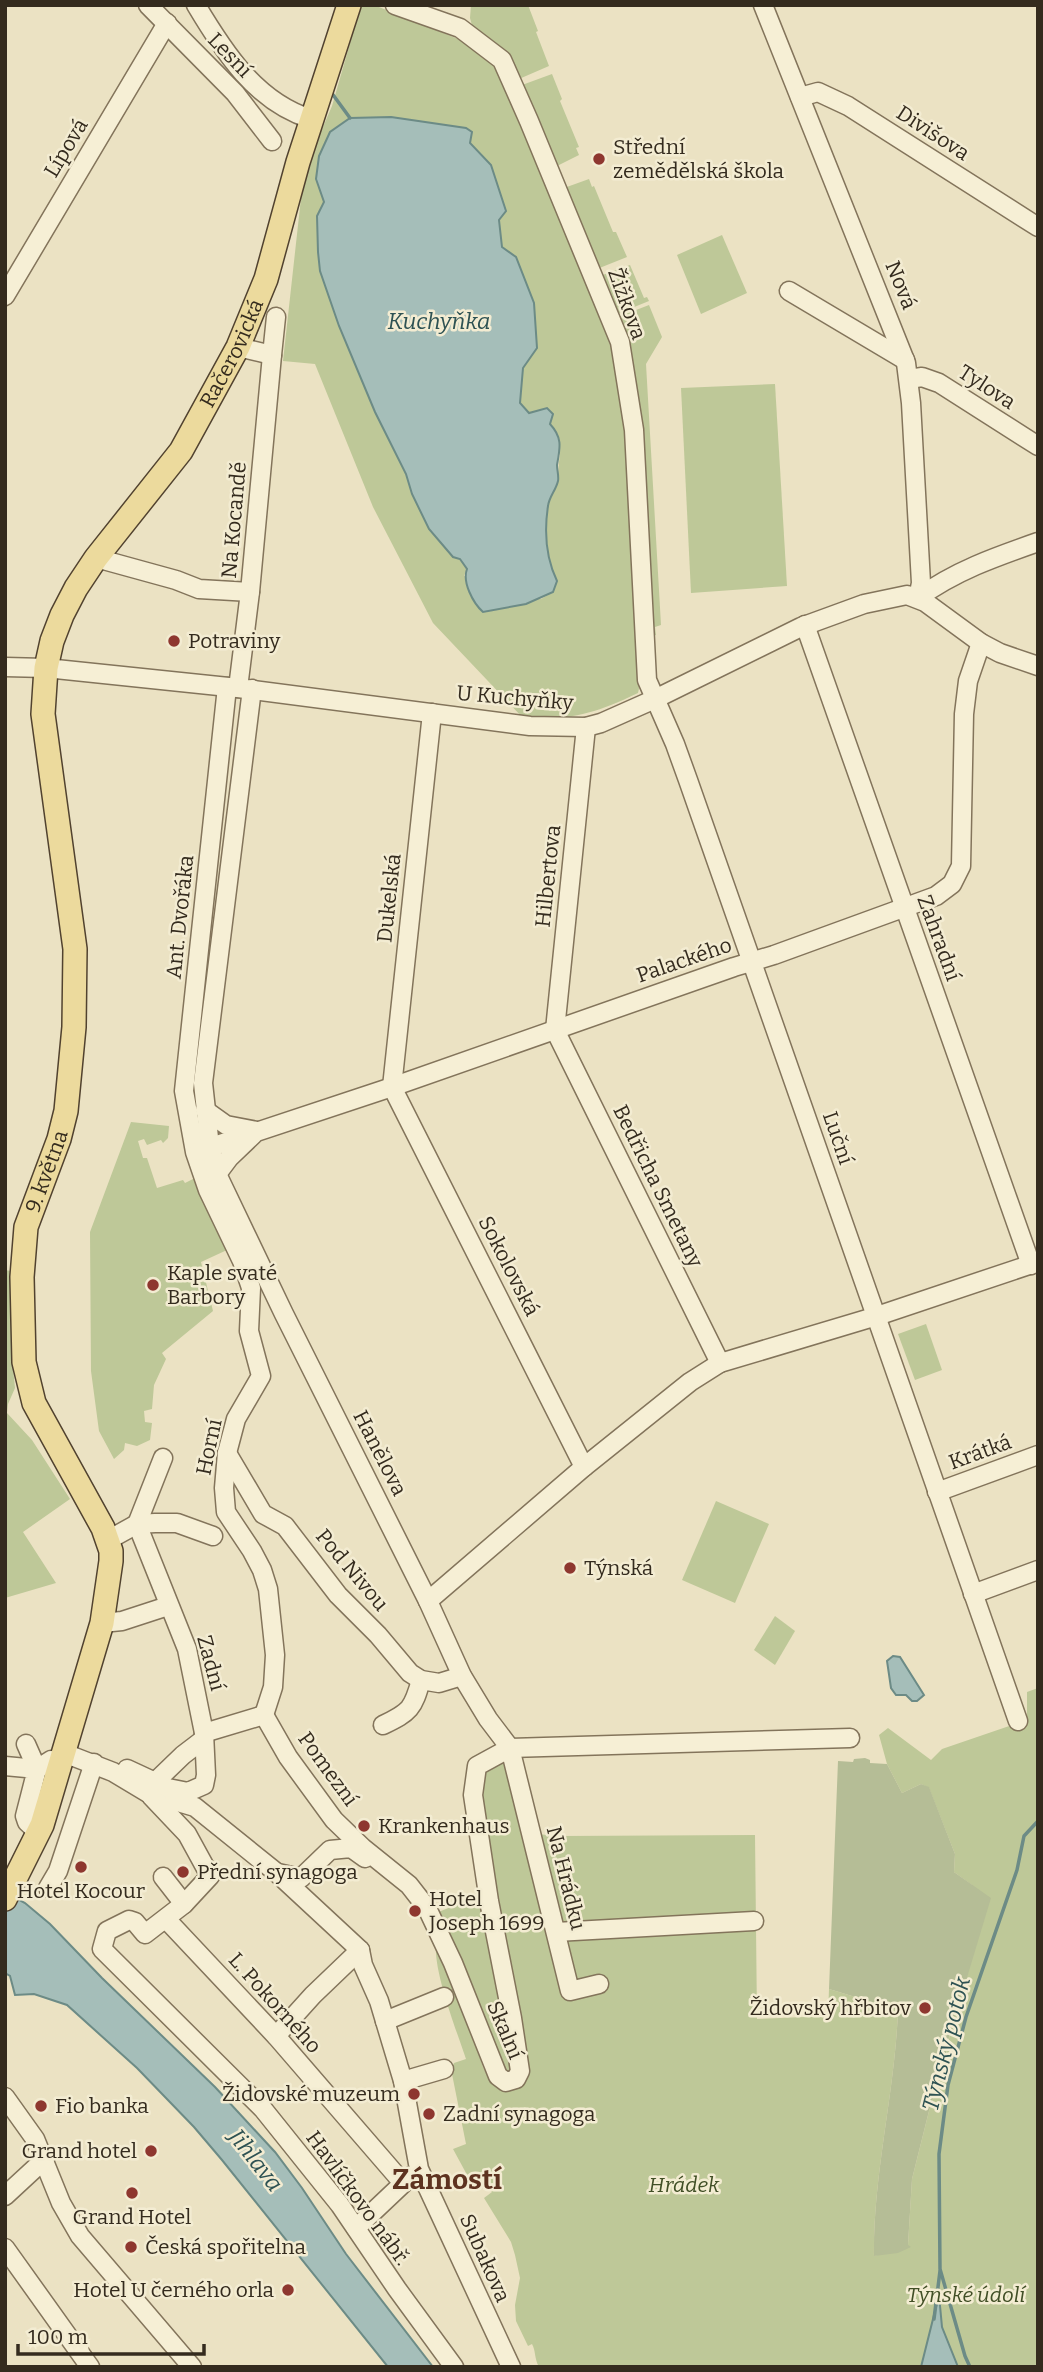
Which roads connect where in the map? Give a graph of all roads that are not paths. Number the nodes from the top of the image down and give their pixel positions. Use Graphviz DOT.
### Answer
graph roads {
  1 [pos="148,5"];
  2 [pos="196,5"];
  3 [pos="349,5"];
  4 [pos="395,5"];
  5 [pos="763,5"];
  6 [pos="167,23"];
  7 [pos="229,58"];
  8 [pos="218,74"];
  9 [pos="800,97"];
  10 [pos="311,119"];
  11 [pos="272,141"];
  12 [pos="1038,227"];
  13 [pos="789,291"];
  14 [pos="5,296"];
  15 [pos="276,317"];
  16 [pos="238,347"];
  17 [pos="272,355"];
  18 [pos="905,360"];
  19 [pos="909,379"];
  20 [pos="1038,446"];
  21 [pos="1038,542"];
  22 [pos="96,558"];
  23 [pos="250,592"];
  24 [pos="918,598"];
  25 [pos="805,625"];
  26 [pos="981,643"];
  27 [pos="1038,666"];
  28 [pos="5,667"];
  29 [pos="46,668"];
  30 [pos="239,688"];
  31 [pos="655,699"];
  32 [pos="432,713"];
  33 [pos="586,727"];
  34 [pos="904,908"];
  35 [pos="751,961"];
  36 [pos="555,1030"];
  37 [pos="392,1087"];
  38 [pos="205,1110"];
  39 [pos="257,1131"];
  40 [pos="202,1149"];
  41 [pos="218,1174"];
  42 [pos="1035,1264"];
  43 [pos="877,1316"];
  44 [pos="720,1363"];
  45 [pos="227,1453"];
  46 [pos="1038,1455"];
  47 [pos="163,1458"];
  48 [pos="584,1467"];
  49 [pos="937,1492"];
  50 [pos="137,1524"];
  51 [pos="213,1536"];
  52 [pos="108,1540"];
  53 [pos="1038,1570"];
  54 [pos="973,1594"];
  55 [pos="428,1601"];
  56 [pos="168,1606"];
  57 [pos="102,1623"];
  58 [pos="463,1676"];
  59 [pos="421,1679"];
  60 [pos="264,1715"];
  61 [pos="1018,1721"];
  62 [pos="383,1725"];
  63 [pos="204,1736"];
  64 [pos="850,1738"];
  65 [pos="26,1744"];
  66 [pos="510,1748"];
  67 [pos="53,1761"];
  68 [pos="96,1765"];
  69 [pos="5,1766"];
  70 [pos="152,1788"];
  71 [pos="277,1873"];
  72 [pos="163,1877"];
  73 [pos="409,1885"];
  74 [pos="48,1888"];
  75 [pos="5,1899"];
  76 [pos="184,1904"];
  77 [pos="166,1919"];
  78 [pos="754,1921"];
  79 [pos="556,1932"];
  80 [pos="360,1950"];
  81 [pos="599,1983"];
  82 [pos="444,1997"];
  83 [pos="385,2021"];
  84 [pos="276,2036"];
  85 [pos="444,2069"];
  86 [pos="403,2081"];
  87 [pos="5,2097"];
  88 [pos="45,2159"];
  89 [pos="419,2169"];
  90 [pos="403,2183"];
  91 [pos="5,2196"];
  92 [pos="356,2228"];
  93 [pos="5,2248"];
  94 [pos="90,2367"];
  95 [pos="192,2367"];
  96 [pos="454,2367"];
  97 [pos="511,2367"];
  1 -- 6 [label="street, Lesní"];
  2 -- 7 [label="street"];
  3 -- 10 [label="main road, Račerovická"];
  4 -- 31 [label="street, Žižkova"];
  5 -- 9 [label="street, Nová"];
  6 -- 8 [label="street, Lesní"];
  6 -- 14 [label="street, Lípová"];
  7 -- 8 [label="street"];
  7 -- 10 [label="street"];
  8 -- 11 [label="street, Lesní"];
  9 -- 12 [label="street, Divišova"];
  9 -- 18 [label="street, Nová"];
  10 -- 16 [label="main road, Račerovická"];
  13 -- 18 [label="street"];
  15 -- 17 [label="street, Na Kocandě"];
  16 -- 17 [label="street"];
  16 -- 22 [label="main road, Račerovická"];
  17 -- 23 [label="street, Na Kocandě"];
  18 -- 19 [label="street, Nová"];
  19 -- 20 [label="street, Tylova"];
  19 -- 24 [label="street, Nová"];
  21 -- 24 [label="street"];
  22 -- 23 [label="street"];
  22 -- 29 [label="main road, Račerovická"];
  23 -- 30 [label="street, Na Kocandě"];
  24 -- 25 [label="street, U Kuchyňky"];
  24 -- 26 [label="street"];
  25 -- 31 [label="street, U Kuchyňky"];
  25 -- 34 [label="street, Zahradní"];
  26 -- 27 [label="street"];
  26 -- 34 [label="street, Palackého"];
  28 -- 29 [label="street, U Kuchyňky"];
  29 -- 30 [label="street, U Kuchyňky"];
  29 -- 52 [label="main road, 9. května"];
  30 -- 32 [label="street, U Kuchyňky"];
  30 -- 38 [label="street, Ant. Dvořáka"];
  30 -- 40 [label="street, Ant. Dvořáka"];
  31 -- 33 [label="street, U Kuchyňky"];
  31 -- 35 [label="street, Luční"];
  32 -- 33 [label="street, U Kuchyňky"];
  32 -- 37 [label="street, Dukelská"];
  33 -- 36 [label="street, Hilbertova"];
  34 -- 35 [label="street, Palackého"];
  34 -- 42 [label="street, Zahradní"];
  35 -- 36 [label="street, Palackého"];
  35 -- 43 [label="street, Luční"];
  36 -- 37 [label="street, Palackého"];
  36 -- 44 [label="street, Bedřicha Smetany"];
  37 -- 39 [label="street, Palackého"];
  37 -- 48 [label="street, Sokolovská"];
  38 -- 39 [label="street"];
  38 -- 40 [label="street, Ant. Dvořáka"];
  39 -- 40 [label="street, Palackého"];
  39 -- 41 [label="street"];
  40 -- 41 [label="street, Hanělova"];
  40 -- 45 [label="street, Horní"];
  41 -- 55 [label="street, Hanělova"];
  42 -- 43 [label="street"];
  43 -- 44 [label="street"];
  43 -- 49 [label="street, Luční"];
  44 -- 48 [label="street"];
  45 -- 59 [label="street, Pod Nivou"];
  45 -- 60 [label="street, Horní"];
  46 -- 49 [label="street, Krátká"];
  47 -- 50 [label="street"];
  48 -- 55 [label="street"];
  49 -- 54 [label="street, Luční"];
  50 -- 51 [label="street"];
  50 -- 52 [label="street"];
  50 -- 56 [label="street, Zadní"];
  52 -- 57 [label="main road, 9. května"];
  53 -- 54 [label="street"];
  54 -- 61 [label="street, Luční"];
  55 -- 58 [label="street, Hanělova"];
  56 -- 57 [label="street"];
  56 -- 63 [label="street, Zadní"];
  57 -- 67 [label="main road, 9. května"];
  58 -- 59 [label="street"];
  58 -- 66 [label="street, Hanělova"];
  59 -- 62 [label="street"];
  60 -- 63 [label="street"];
  60 -- 73 [label="street, Pomezní"];
  63 -- 70 [label="street"];
  63 -- 70 [label="street, Zadní"];
  64 -- 66 [label="street"];
  65 -- 67 [label="street"];
  66 -- 73 [label="street, Skalní"];
  66 -- 79 [label="street, Na Hrádku"];
  67 -- 68 [label="street"];
  67 -- 69 [label="street"];
  67 -- 75 [label="main road, 9. května"];
  68 -- 70 [label="street"];
  68 -- 74 [label="street"];
  70 -- 71 [label="street"];
  70 -- 76 [label="street"];
  71 -- 73 [label="street, Skalní"];
  71 -- 80 [label="street"];
  72 -- 76 [label="street"];
  76 -- 77 [label="street"];
  77 -- 84 [label="street, L. Pokorného"];
  77 -- 92 [label="street, Havlíčkovo nábř."];
  78 -- 79 [label="street"];
  79 -- 81 [label="street, Na Hrádku"];
  80 -- 83 [label="street, Subakova"];
  80 -- 84 [label="street"];
  82 -- 83 [label="street"];
  83 -- 86 [label="street, Subakova"];
  84 -- 90 [label="street, L. Pokorného"];
  85 -- 86 [label="street"];
  86 -- 89 [label="street, Subakova"];
  87 -- 88 [label="street"];
  88 -- 91 [label="street"];
  88 -- 95 [label="street"];
  89 -- 90 [label="street"];
  89 -- 97 [label="street, Subakova"];
  90 -- 92 [label="street"];
  92 -- 96 [label="street, Havlíčkovo nábř."];
  93 -- 94 [label="street"];
}
